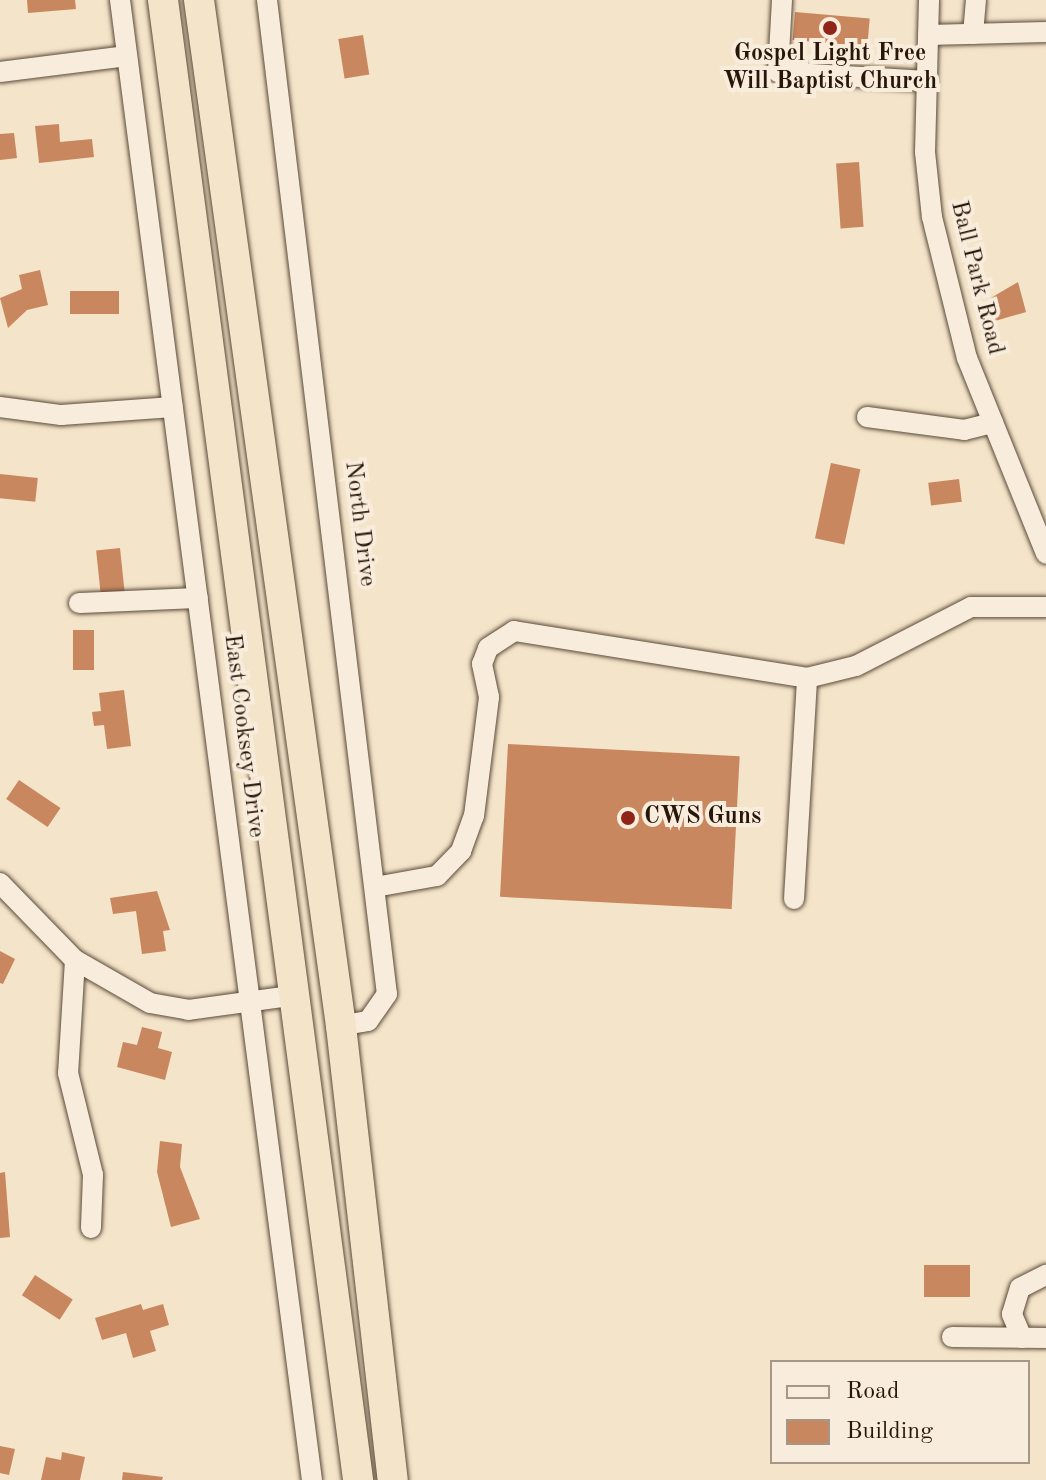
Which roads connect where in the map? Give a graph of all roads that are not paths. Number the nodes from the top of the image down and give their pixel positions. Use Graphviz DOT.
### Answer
graph roads {
  1 [pos="120,0"];
  2 [pos="163,0"];
  3 [pos="199,0"];
  4 [pos="267,0"];
  5 [pos="782,0"];
  6 [pos="929,0"];
  7 [pos="976,0"];
  8 [pos="1046,32"];
  9 [pos="973,34"];
  10 [pos="928,35"];
  11 [pos="127,56"];
  12 [pos="0,72"];
  13 [pos="927,81"];
  14 [pos="0,407"];
  15 [pos="173,407"];
  16 [pos="867,417"];
  17 [pos="993,423"];
  18 [pos="1044,541"];
  19 [pos="198,598"];
  20 [pos="79,603"];
  21 [pos="1046,607"];
  22 [pos="807,678"];
  23 [pos="0,883"];
  24 [pos="375,887"];
  25 [pos="794,899"];
  26 [pos="75,960"];
  27 [pos="290,996"];
  28 [pos="249,1003"];
  29 [pos="341,1026"];
  30 [pos="91,1228"];
  31 [pos="1046,1275"];
  32 [pos="952,1337"];
  33 [pos="1022,1338"];
  34 [pos="1046,1338"];
  35 [pos="312,1480"];
  36 [pos="358,1480"];
  37 [pos="393,1480"];
  1 -- 11 [label="street, East Cooksey Drive"];
  2 -- 27 [label="highway"];
  3 -- 29 [label="highway"];
  4 -- 24 [label="street, North Drive"];
  5 -- 13 [label="street"];
  6 -- 10 [label="street, Ball Park Road"];
  7 -- 9 [label="street"];
  8 -- 9 [label="street"];
  9 -- 10 [label="street"];
  10 -- 13 [label="street, Ball Park Road"];
  11 -- 12 [label="street"];
  11 -- 15 [label="street, East Cooksey Drive"];
  13 -- 17 [label="street, Ball Park Road"];
  14 -- 15 [label="street"];
  15 -- 19 [label="street, East Cooksey Drive"];
  16 -- 17 [label="street"];
  17 -- 18 [label="street, Ball Park Road"];
  19 -- 20 [label="street"];
  19 -- 28 [label="street, East Cooksey Drive"];
  21 -- 22 [label="street"];
  22 -- 24 [label="street"];
  22 -- 25 [label="street"];
  23 -- 26 [label="street"];
  24 -- 29 [label="street, North Drive"];
  26 -- 28 [label="street"];
  26 -- 30 [label="street"];
  27 -- 28 [label="street"];
  27 -- 36 [label="highway"];
  28 -- 35 [label="street, East Cooksey Drive"];
  29 -- 37 [label="highway"];
  31 -- 33 [label="street"];
  32 -- 33 [label="street"];
  33 -- 34 [label="street"];
}
